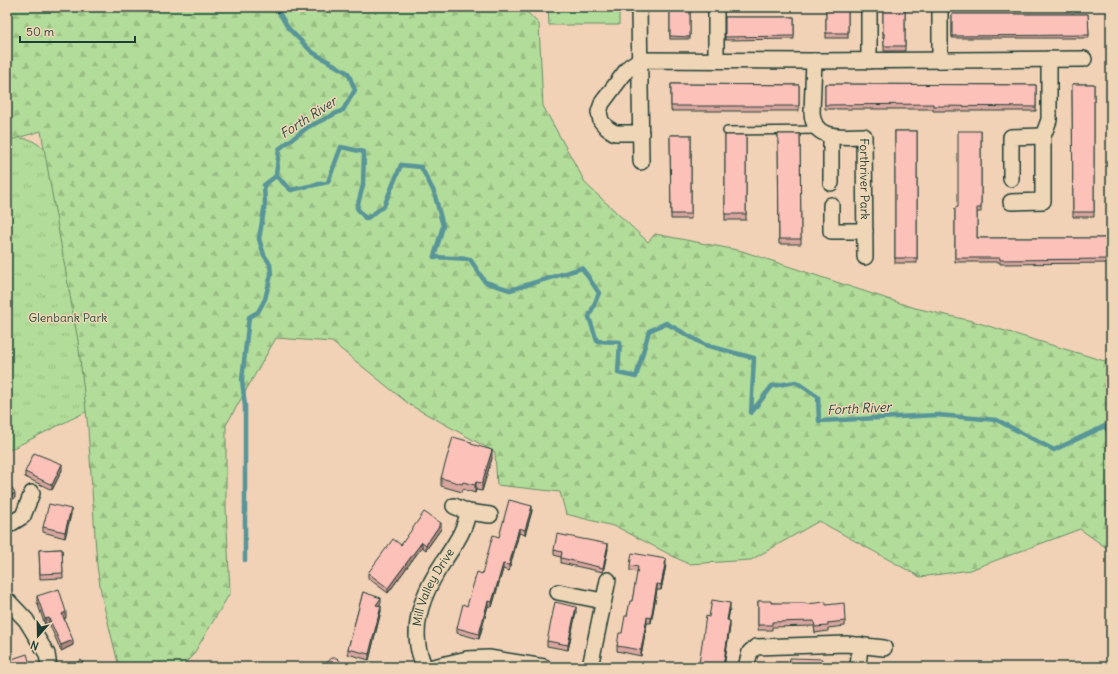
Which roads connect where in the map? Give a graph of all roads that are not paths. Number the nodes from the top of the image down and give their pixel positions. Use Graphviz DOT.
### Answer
graph roads {
  1 [pos="639,7"];
  2 [pos="716,7"];
  3 [pos="869,7"];
  4 [pos="940,7"];
  5 [pos="1049,59"];
  6 [pos="1084,59"];
  7 [pos="639,60"];
  8 [pos="716,60"];
  9 [pos="940,60"];
  10 [pos="814,61"];
  11 [pos="869,61"];
  12 [pos="727,131"];
  13 [pos="641,133"];
  14 [pos="825,133"];
  15 [pos="1043,136"];
  16 [pos="641,162"];
  17 [pos="1011,179"];
  18 [pos="831,183"];
  19 [pos="1011,202"];
  20 [pos="831,205"];
  21 [pos="865,231"];
  22 [pos="866,257"];
  23 [pos="32,492"];
  24 [pos="454,506"];
  25 [pos="468,512"];
  26 [pos="490,515"];
  27 [pos="7,526"];
  28 [pos="608,580"];
  29 [pos="558,592"];
  30 [pos="7,600"];
  31 [pos="603,601"];
  32 [pos="860,645"];
  33 [pos="884,648"];
  34 [pos="489,663"];
  35 [pos="49,667"];
  36 [pos="424,667"];
  37 [pos="433,667"];
  38 [pos="544,667"];
  39 [pos="590,667"];
  40 [pos="746,667"];
  41 [pos="858,667"];
  1 -- 7 [label="street"];
  2 -- 8 [label="street"];
  3 -- 11 [label="street"];
  4 -- 9 [label="street"];
  5 -- 6 [label="street"];
  5 -- 9 [label="street"];
  5 -- 15 [label="street"];
  7 -- 8 [label="street"];
  7 -- 13 [label="street"];
  7 -- 13 [label="street"];
  8 -- 10 [label="street"];
  9 -- 11 [label="street"];
  10 -- 11 [label="street"];
  10 -- 14 [label="street"];
  12 -- 14 [label="lane"];
  13 -- 16 [label="street"];
  14 -- 18 [label="street"];
  14 -- 21 [label="street, Forthriver Park"];
  15 -- 17 [label="street"];
  15 -- 19 [label="street"];
  20 -- 21 [label="street, Forthriver Park"];
  21 -- 22 [label="street, Forthriver Park"];
  23 -- 27 [label="street"];
  24 -- 25 [label="street"];
  25 -- 26 [label="street"];
  25 -- 36 [label="street, Mill Valley Drive"];
  28 -- 31 [label="street"];
  29 -- 31 [label="street"];
  30 -- 35 [label="street"];
  31 -- 39 [label="street"];
  32 -- 33 [label="street"];
  32 -- 40 [label="street"];
  32 -- 41 [label="street"];
  34 -- 37 [label="street"];
  34 -- 38 [label="street"];
}
